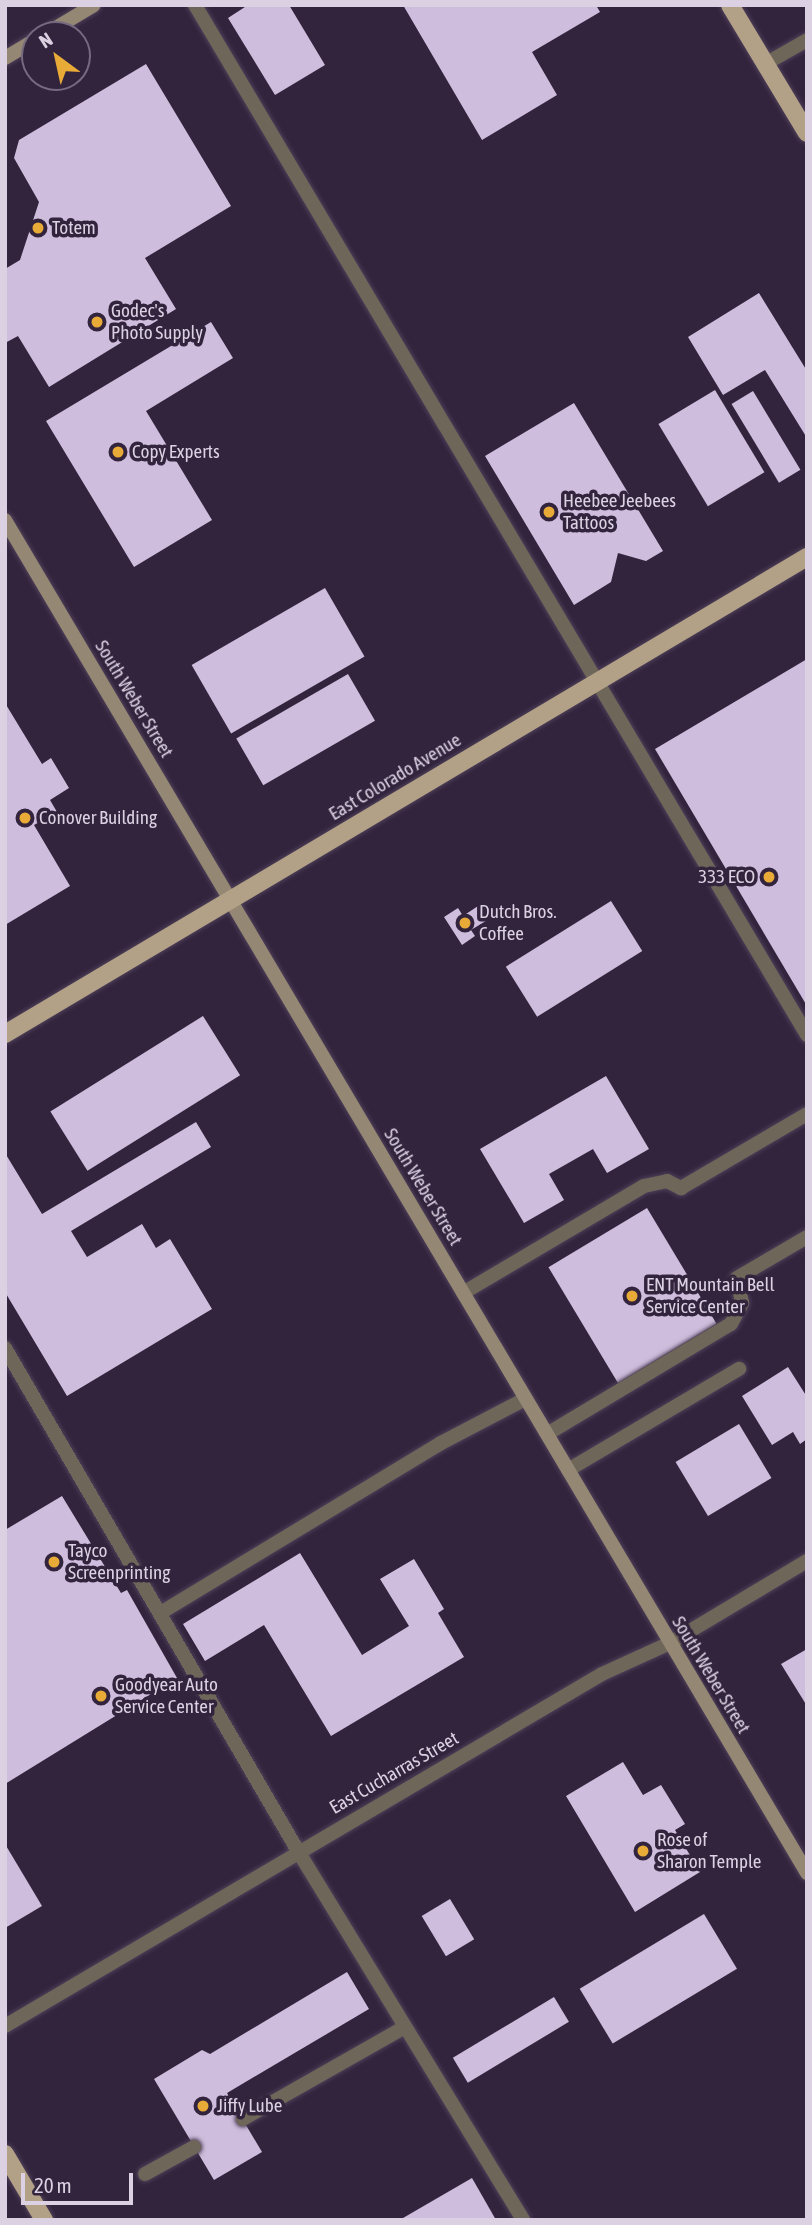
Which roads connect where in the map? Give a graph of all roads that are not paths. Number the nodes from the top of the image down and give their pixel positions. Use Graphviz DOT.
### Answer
graph roads {
  1 [pos="94,5"];
  2 [pos="195,5"];
  3 [pos="730,5"];
  4 [pos="67,21"];
  5 [pos="807,40"];
  6 [pos="21,48"];
  7 [pos="5,58"];
  8 [pos="765,64"];
  9 [pos="807,133"];
  10 [pos="5,520"];
  11 [pos="807,557"];
  12 [pos="597,682"];
  13 [pos="230,900"];
  14 [pos="5,1034"];
  15 [pos="807,1035"];
  16 [pos="804,1120"];
  17 [pos="807,1237"];
  18 [pos="463,1293"];
  19 [pos="5,1348"];
  20 [pos="738,1369"];
  21 [pos="526,1399"];
  22 [pos="547,1434"];
  23 [pos="568,1470"];
  24 [pos="807,1561"];
  25 [pos="162,1612"];
  26 [pos="670,1643"];
  27 [pos="298,1851"];
  28 [pos="807,1873"];
  29 [pos="5,2026"];
  30 [pos="405,2027"];
  31 [pos="243,2119"];
  32 [pos="194,2147"];
  33 [pos="5,2154"];
  34 [pos="145,2174"];
  35 [pos="44,2220"];
  36 [pos="523,2220"];
  1 -- 4 [label="street"];
  2 -- 12 [label="street"];
  3 -- 8 [label="main road"];
  5 -- 8 [label="street"];
  6 -- 7 [label="street"];
  8 -- 9 [label="main road"];
  10 -- 13 [label="street, South Weber Street"];
  11 -- 12 [label="main road, East Colorado Avenue"];
  12 -- 13 [label="main road, East Colorado Avenue"];
  12 -- 15 [label="street"];
  13 -- 14 [label="main road, East Colorado Avenue"];
  13 -- 18 [label="street, South Weber Street"];
  16 -- 18 [label="street"];
  17 -- 22 [label="street"];
  18 -- 21 [label="street, South Weber Street"];
  19 -- 25 [label="street"];
  20 -- 23 [label="street"];
  21 -- 22 [label="street, South Weber Street"];
  21 -- 25 [label="street"];
  22 -- 23 [label="street, South Weber Street"];
  23 -- 26 [label="street, South Weber Street"];
  24 -- 26 [label="street, East Cucharras Street"];
  25 -- 27 [label="street"];
  26 -- 27 [label="street, East Cucharras Street"];
  26 -- 28 [label="street, South Weber Street"];
  27 -- 29 [label="street, East Cucharras Street"];
  27 -- 30 [label="street"];
  30 -- 31 [label="street"];
  30 -- 36 [label="street"];
  32 -- 34 [label="street"];
  33 -- 35 [label="main road"];
}
